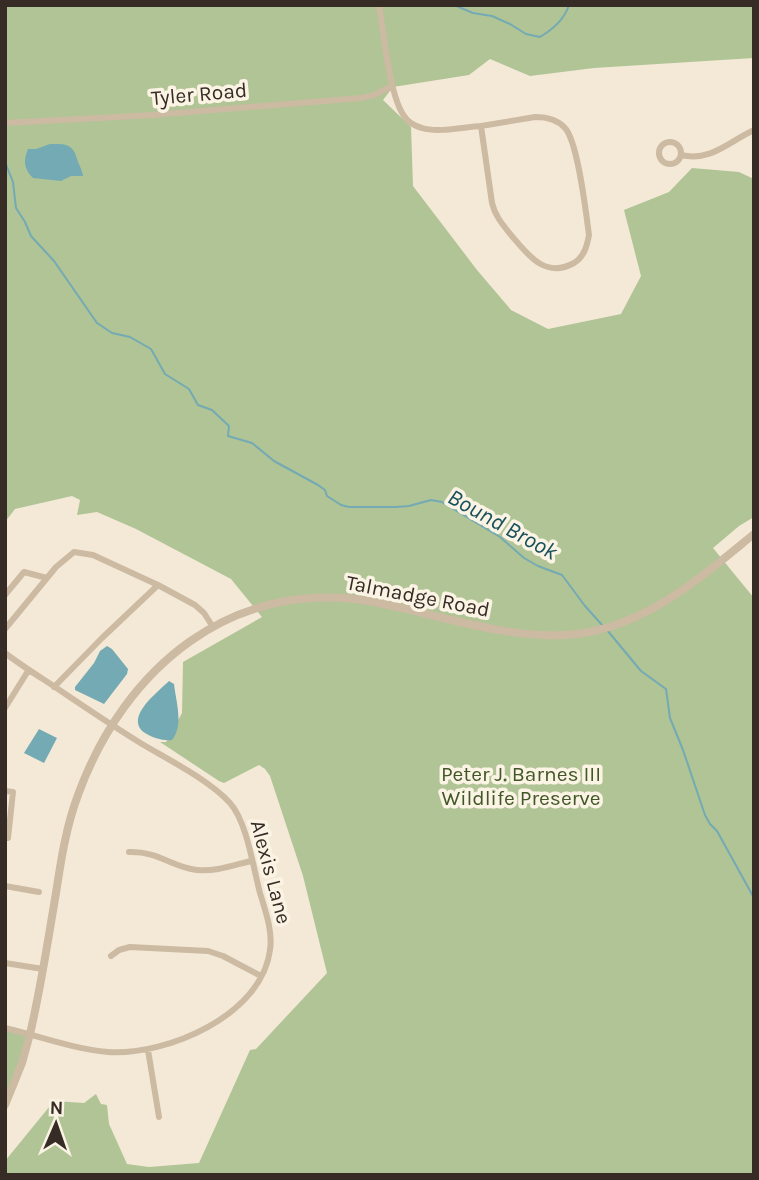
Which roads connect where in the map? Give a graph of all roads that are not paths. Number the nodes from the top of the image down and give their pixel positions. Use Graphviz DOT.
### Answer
graph roads {
  1 [pos="379,5"];
  2 [pos="392,86"];
  3 [pos="5,123"];
  4 [pos="481,126"];
  5 [pos="754,130"];
  6 [pos="681,155"];
  7 [pos="754,534"];
  8 [pos="47,578"];
  9 [pos="158,585"];
  10 [pos="5,596"];
  11 [pos="213,627"];
  12 [pos="5,629"];
  13 [pos="5,653"];
  14 [pos="28,671"];
  15 [pos="54,687"];
  16 [pos="5,708"];
  17 [pos="112,725"];
  18 [pos="5,791"];
  19 [pos="5,838"];
  20 [pos="129,852"];
  21 [pos="251,861"];
  22 [pos="5,886"];
  23 [pos="39,892"];
  24 [pos="111,956"];
  25 [pos="5,963"];
  26 [pos="43,969"];
  27 [pos="261,976"];
  28 [pos="5,1028"];
  29 [pos="30,1034"];
  30 [pos="148,1050"];
  31 [pos="5,1105"];
  32 [pos="159,1117"];
  1 -- 2 [label="street"];
  2 -- 3 [label="street, Tyler Road"];
  2 -- 4 [label="street"];
  4 -- 4 [label="street"];
  5 -- 6 [label="street"];
  7 -- 11 [label="street, Talmadge Road"];
  8 -- 9 [label="street"];
  8 -- 10 [label="street"];
  8 -- 12 [label="street"];
  9 -- 11 [label="street"];
  9 -- 15 [label="street"];
  11 -- 17 [label="street, Talmadge Road"];
  13 -- 14 [label="street, Alexis Lane"];
  14 -- 15 [label="street, Alexis Lane"];
  14 -- 16 [label="street"];
  15 -- 17 [label="street, Alexis Lane"];
  17 -- 21 [label="street, Alexis Lane"];
  17 -- 26 [label="street, Talmadge Road"];
  18 -- 19 [label="street"];
  20 -- 21 [label="street"];
  21 -- 27 [label="street, Alexis Lane"];
  22 -- 23 [label="street"];
  24 -- 27 [label="street"];
  25 -- 26 [label="street"];
  26 -- 29 [label="street, Talmadge Road"];
  27 -- 30 [label="street, Alexis Lane"];
  28 -- 29 [label="street, Alexis Lane"];
  29 -- 30 [label="street, Alexis Lane"];
  29 -- 31 [label="street, Talmadge Road"];
  30 -- 32 [label="street"];
}
